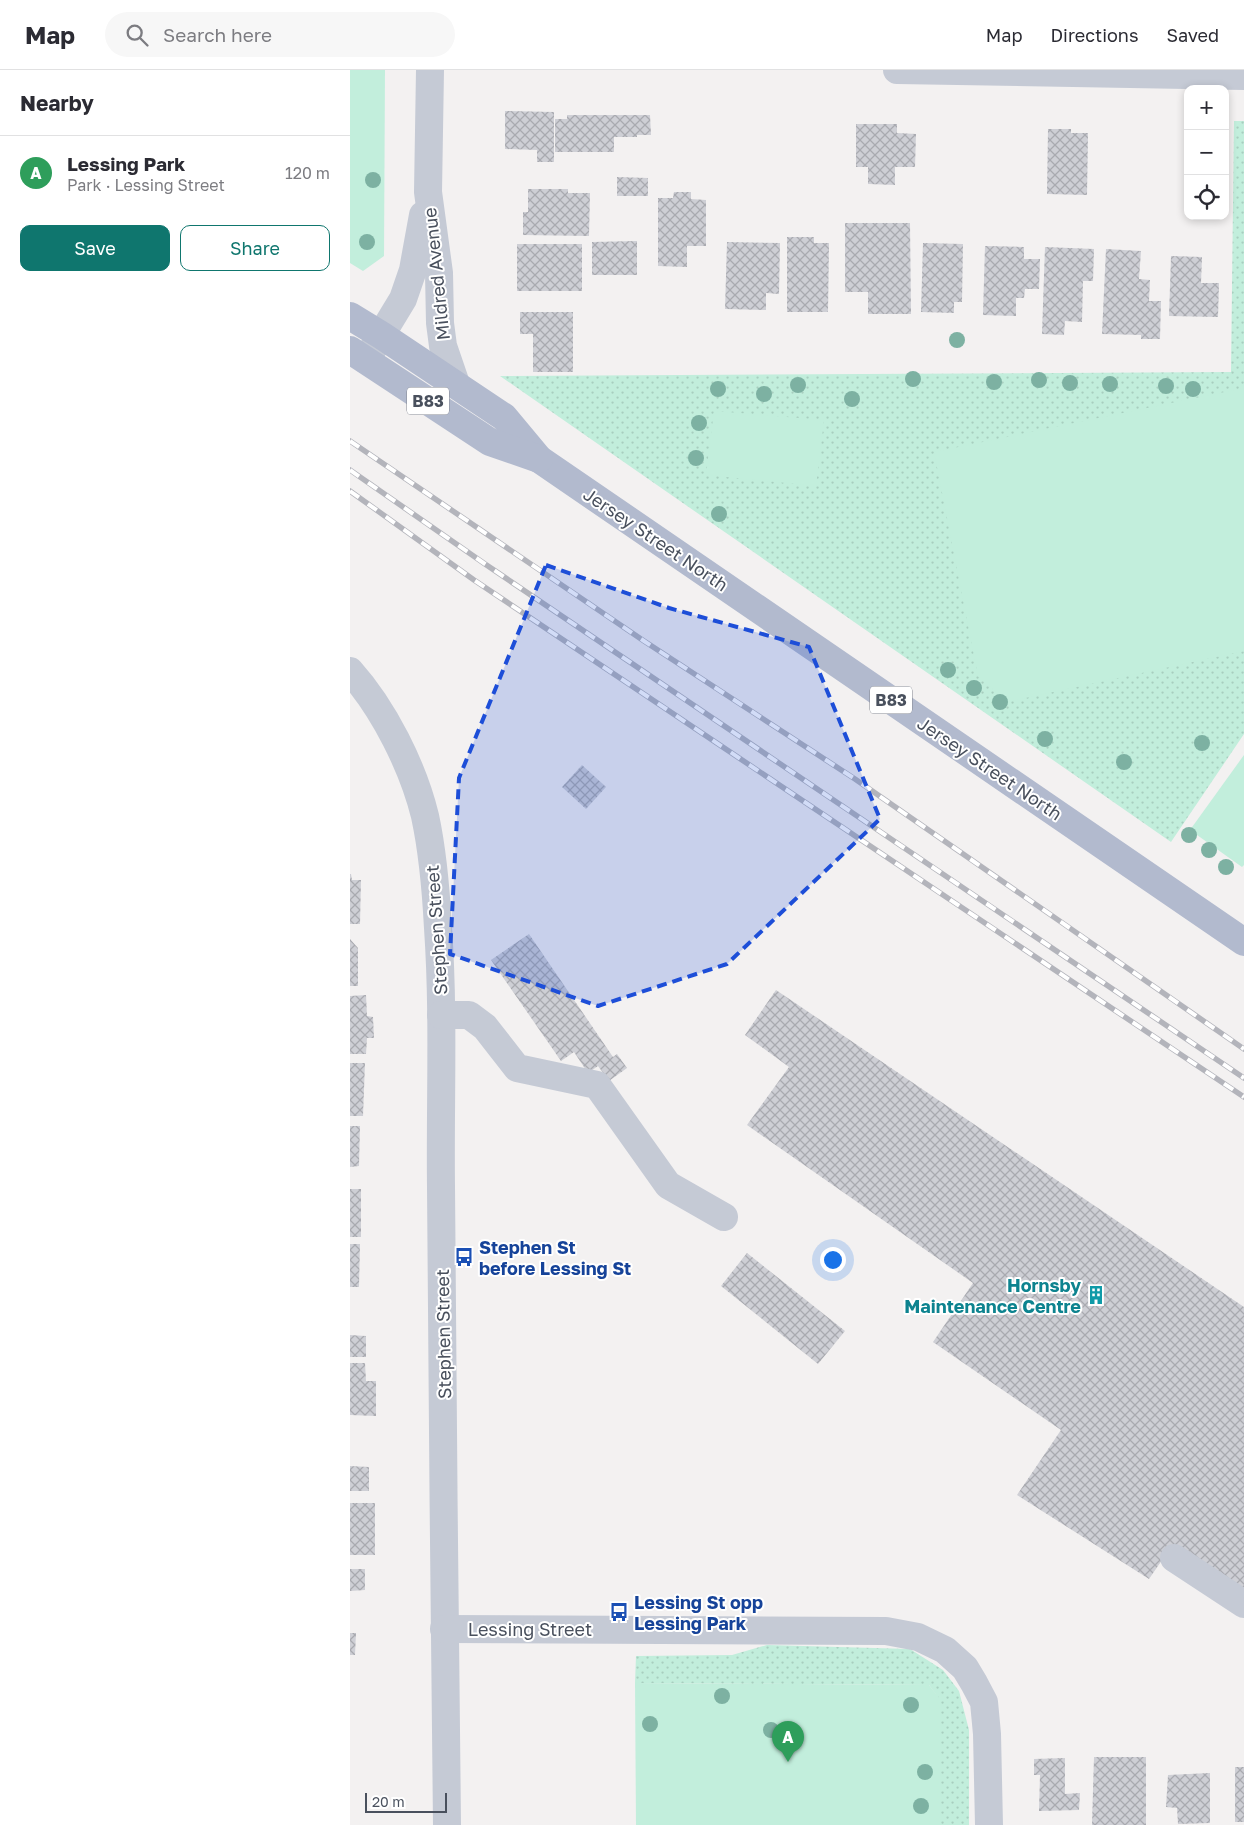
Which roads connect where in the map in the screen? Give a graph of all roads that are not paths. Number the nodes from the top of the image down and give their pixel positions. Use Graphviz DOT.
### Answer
graph roads {
  1 [pos="430,70"];
  2 [pos="897,70"];
  3 [pos="1244,76"];
  4 [pos="428,192"];
  5 [pos="350,316"];
  6 [pos="381,334"];
  7 [pos="358,355"];
  8 [pos="456,384"];
  9 [pos="539,459"];
  10 [pos="350,671"];
  11 [pos="1244,942"];
  12 [pos="441,1015"];
  13 [pos="724,1217"];
  14 [pos="1174,1558"];
  15 [pos="1244,1604"];
  16 [pos="444,1629"];
  17 [pos="447,1825"];
  18 [pos="989,1825"];
  1 -- 4 [label="street, Mildred Avenue"];
  2 -- 3 [label="street"];
  4 -- 6 [label="street, Mildred Avenue"];
  4 -- 8 [label="street, Mildred Avenue"];
  5 -- 6 [label="main road, Jersey Street North / B83"];
  6 -- 7 [label="street, Mildred Avenue"];
  6 -- 8 [label="main road, Jersey Street North / B83"];
  7 -- 9 [label="main road, Jersey Street North / B83"];
  8 -- 9 [label="main road, Jersey Street North / B83"];
  9 -- 11 [label="main road, Jersey Street North / B83"];
  10 -- 12 [label="street, Stephen Street"];
  12 -- 13 [label="street"];
  12 -- 16 [label="street, Stephen Street"];
  14 -- 15 [label="street"];
  16 -- 17 [label="street, Stephen Street"];
  16 -- 18 [label="street, Lessing Street"];
}
